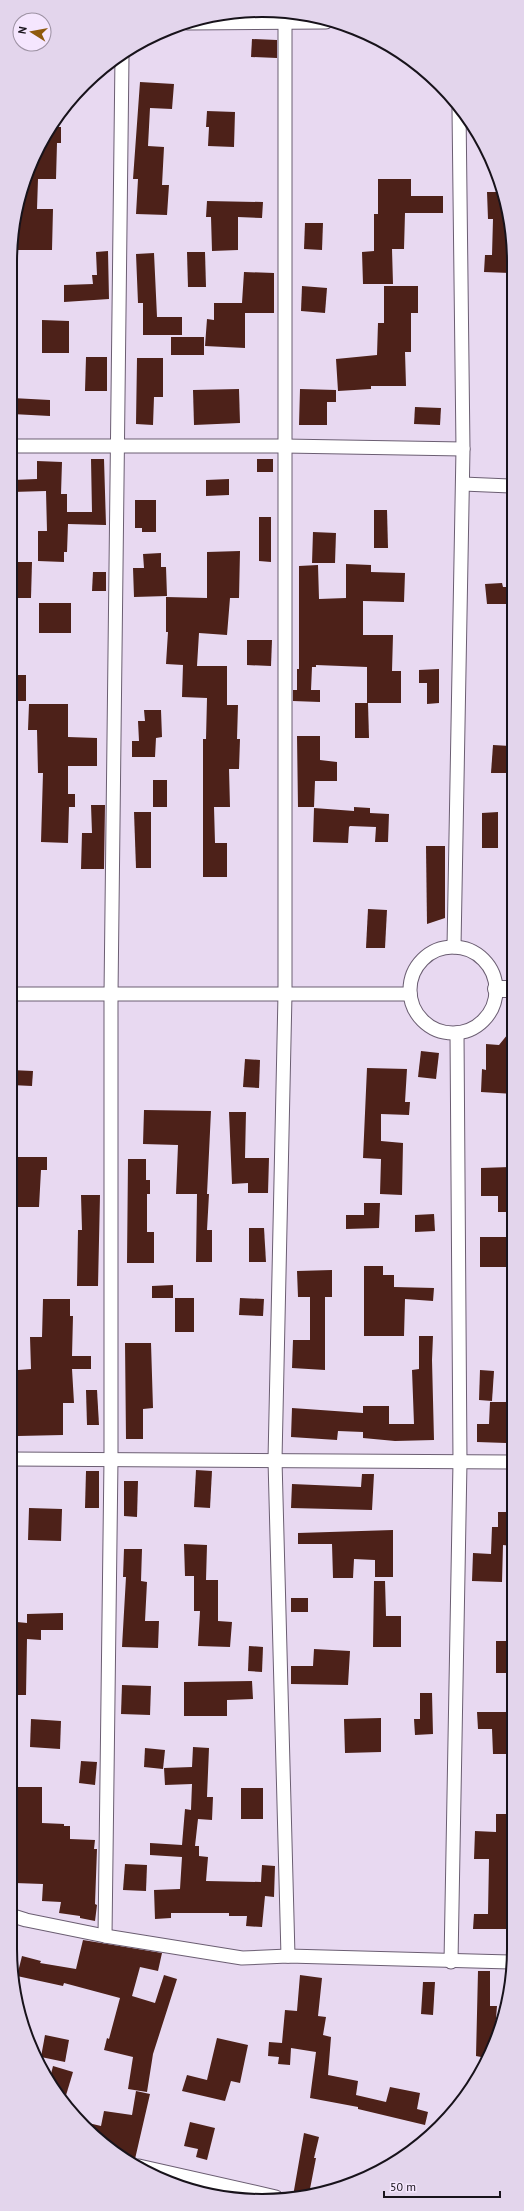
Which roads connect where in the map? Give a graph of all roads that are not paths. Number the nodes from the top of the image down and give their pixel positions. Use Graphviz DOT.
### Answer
graph roads {
  1 [pos="273,18"];
  2 [pos="285,18"];
  3 [pos="219,21"];
  4 [pos="122,61"];
  5 [pos="459,117"];
  6 [pos="118,445"];
  7 [pos="17,446"];
  8 [pos="284,446"];
  9 [pos="463,449"];
  10 [pos="463,484"];
  11 [pos="507,486"];
  12 [pos="454,947"];
  13 [pos="504,989"];
  14 [pos="17,994"];
  15 [pos="111,994"];
  16 [pos="284,994"];
  17 [pos="410,994"];
  18 [pos="457,1033"];
  19 [pos="17,1459"];
  20 [pos="111,1459"];
  21 [pos="275,1460"];
  22 [pos="460,1462"];
  23 [pos="507,1462"];
  24 [pos="17,1917"];
  25 [pos="105,1936"];
  26 [pos="288,1956"];
  27 [pos="451,1962"];
  28 [pos="506,1962"];
  29 [pos="156,2170"];
  30 [pos="263,2194"];
  1 -- 3 [label="street"];
  2 -- 8 [label="street"];
  4 -- 6 [label="street"];
  5 -- 9 [label="street"];
  6 -- 7 [label="street"];
  6 -- 8 [label="street"];
  6 -- 15 [label="street"];
  8 -- 9 [label="street"];
  8 -- 16 [label="street"];
  9 -- 10 [label="street"];
  10 -- 11 [label="street"];
  10 -- 12 [label="street"];
  12 -- 13 [label="street"];
  12 -- 17 [label="street"];
  13 -- 18 [label="street"];
  14 -- 15 [label="street"];
  15 -- 16 [label="street"];
  15 -- 20 [label="street"];
  16 -- 17 [label="street"];
  16 -- 21 [label="street"];
  17 -- 18 [label="street"];
  18 -- 22 [label="street"];
  19 -- 20 [label="street"];
  20 -- 21 [label="street"];
  20 -- 25 [label="street"];
  21 -- 22 [label="street"];
  21 -- 26 [label="street"];
  22 -- 23 [label="street"];
  22 -- 27 [label="street"];
  24 -- 25 [label="street"];
  25 -- 26 [label="street"];
  26 -- 27 [label="street"];
  27 -- 28 [label="street"];
  29 -- 30 [label="street"];
}
